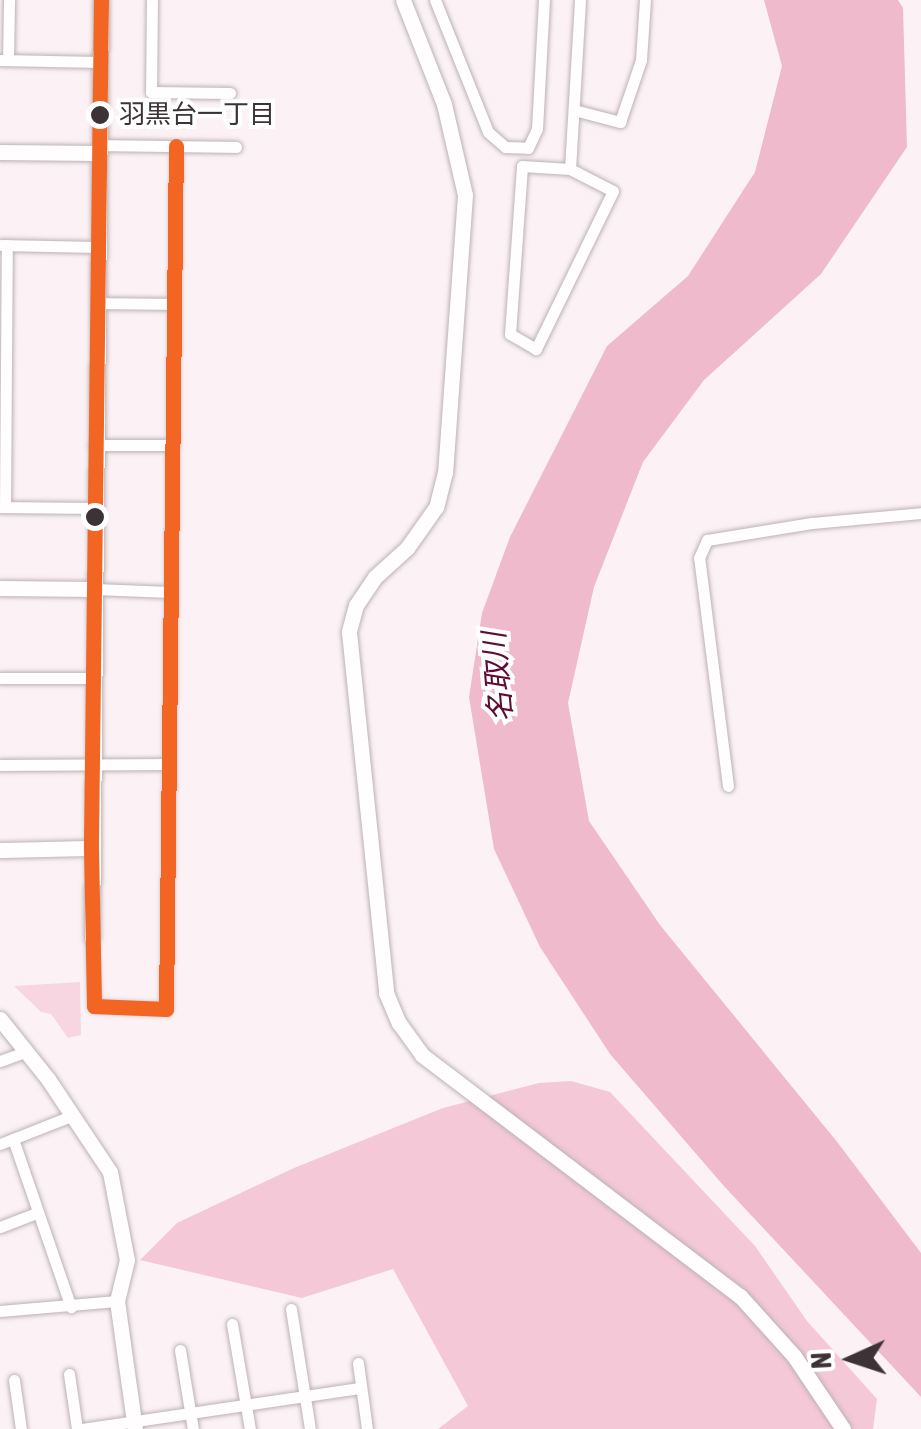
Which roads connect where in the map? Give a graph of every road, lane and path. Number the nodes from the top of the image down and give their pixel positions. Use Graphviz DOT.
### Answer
graph roads {
  1 [pos="9,0"];
  2 [pos="100,0"];
  3 [pos="152,0"];
  4 [pos="403,0"];
  5 [pos="435,0"];
  6 [pos="544,0"];
  7 [pos="580,0"];
  8 [pos="645,0"];
  9 [pos="4,60"];
  10 [pos="100,62"];
  11 [pos="230,93"];
  12 [pos="574,110"];
  13 [pos="176,146"];
  14 [pos="236,147"];
  15 [pos="98,149"];
  16 [pos="0,152"];
  17 [pos="570,169"];
  18 [pos="4,245"];
  19 [pos="97,246"];
  20 [pos="96,302"];
  21 [pos="173,304"];
  22 [pos="94,445"];
  23 [pos="172,445"];
  24 [pos="2,507"];
  25 [pos="94,508"];
  26 [pos="921,513"];
  27 [pos="0,588"];
  28 [pos="94,589"];
  29 [pos="171,592"];
  30 [pos="0,678"];
  31 [pos="92,678"];
  32 [pos="169,764"];
  33 [pos="0,765"];
  34 [pos="92,765"];
  35 [pos="728,786"];
  36 [pos="91,848"];
  37 [pos="0,850"];
  38 [pos="92,938"];
  39 [pos="0,1018"];
  40 [pos="27,1051"];
  41 [pos="0,1061"];
  42 [pos="71,1116"];
  43 [pos="6,1142"];
  44 [pos="37,1213"];
  45 [pos="0,1227"];
  46 [pos="118,1301"];
  47 [pos="71,1306"];
  48 [pos="291,1309"];
  49 [pos="0,1311"];
  50 [pos="232,1324"];
  51 [pos="180,1350"];
  52 [pos="358,1363"];
  53 [pos="69,1374"];
  54 [pos="14,1380"];
  55 [pos="361,1388"];
  56 [pos="305,1396"];
  57 [pos="246,1404"];
  58 [pos="190,1412"];
  59 [pos="134,1425"];
  60 [pos="21,1429"];
  61 [pos="80,1429"];
  62 [pos="193,1429"];
  63 [pos="250,1429"];
  64 [pos="310,1429"];
  65 [pos="367,1429"];
  66 [pos="843,1429"];
  1 -- 9 [label="street"];
  2 -- 10 [label="street"];
  3 -- 11 [label="street"];
  4 -- 66 [label="street"];
  5 -- 6 [label="street"];
  7 -- 12 [label="street"];
  8 -- 12 [label="street"];
  9 -- 10 [label="street"];
  10 -- 15 [label="street"];
  12 -- 17 [label="street"];
  13 -- 14 [label="street"];
  13 -- 15 [label="street"];
  13 -- 21 [label="street"];
  15 -- 16 [label="street"];
  15 -- 19 [label="street"];
  17 -- 17 [label="street"];
  18 -- 19 [label="street"];
  18 -- 24 [label="street"];
  19 -- 20 [label="street"];
  20 -- 21 [label="street"];
  20 -- 22 [label="street"];
  21 -- 23 [label="street"];
  22 -- 23 [label="street"];
  22 -- 25 [label="street"];
  23 -- 29 [label="street"];
  24 -- 25 [label="street"];
  25 -- 28 [label="street"];
  26 -- 35 [label="street"];
  27 -- 28 [label="street"];
  28 -- 29 [label="street"];
  28 -- 31 [label="street"];
  29 -- 32 [label="street"];
  30 -- 31 [label="street"];
  31 -- 34 [label="street"];
  32 -- 34 [label="street"];
  32 -- 38 [label="street"];
  33 -- 34 [label="street"];
  34 -- 36 [label="street"];
  36 -- 37 [label="street"];
  36 -- 38 [label="street"];
  39 -- 40 [label="street"];
  40 -- 41 [label="street"];
  40 -- 42 [label="street"];
  42 -- 43 [label="street"];
  42 -- 46 [label="street"];
  43 -- 44 [label="street"];
  44 -- 45 [label="street"];
  44 -- 47 [label="street"];
  46 -- 47 [label="street"];
  46 -- 59 [label="street"];
  47 -- 49 [label="street"];
  48 -- 56 [label="street"];
  50 -- 57 [label="street"];
  51 -- 58 [label="street"];
  52 -- 55 [label="street"];
  53 -- 61 [label="street"];
  54 -- 60 [label="street"];
  55 -- 56 [label="street"];
  55 -- 65 [label="street"];
  56 -- 57 [label="street"];
  56 -- 64 [label="street"];
  57 -- 58 [label="street"];
  57 -- 63 [label="street"];
  58 -- 59 [label="street"];
  58 -- 62 [label="street"];
  59 -- 61 [label="street"];
}
